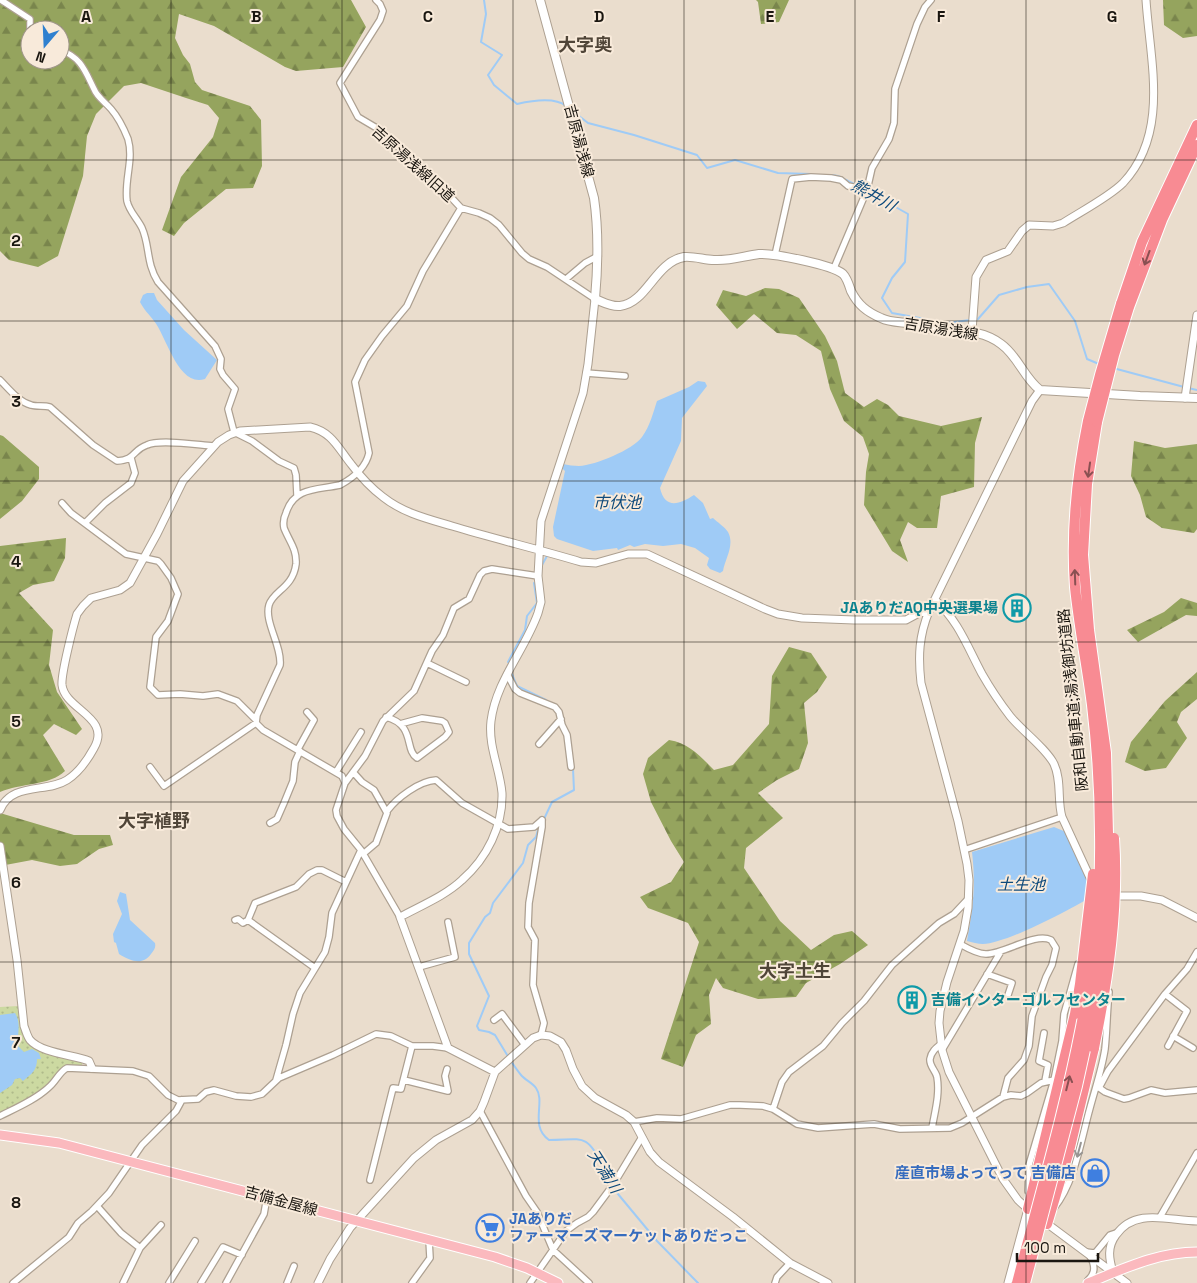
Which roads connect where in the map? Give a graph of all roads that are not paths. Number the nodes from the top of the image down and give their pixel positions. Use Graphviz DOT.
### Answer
graph roads {
  1 [pos="1,0"];
  2 [pos="376,0"];
  3 [pos="540,0"];
  4 [pos="931,0"];
  5 [pos="1146,0"];
  6 [pos="30,20"];
  7 [pos="70,55"];
  8 [pos="1197,126"];
  9 [pos="1197,144"];
  10 [pos="867,190"];
  11 [pos="461,208"];
  12 [pos="1161,211"];
  13 [pos="775,255"];
  14 [pos="598,256"];
  15 [pos="834,268"];
  16 [pos="566,279"];
  17 [pos="595,299"];
  18 [pos="1197,315"];
  19 [pos="972,332"];
  20 [pos="586,373"];
  21 [pos="625,376"];
  22 [pos="0,380"];
  23 [pos="1040,390"];
  24 [pos="1185,398"];
  25 [pos="1197,398"];
  26 [pos="1092,421"];
  27 [pos="234,432"];
  28 [pos="213,446"];
  29 [pos="130,458"];
  30 [pos="357,472"];
  31 [pos="298,495"];
  32 [pos="62,503"];
  33 [pos="85,523"];
  34 [pos="539,549"];
  35 [pos="144,559"];
  36 [pos="538,576"];
  37 [pos="935,600"];
  38 [pos="929,611"];
  39 [pos="427,663"];
  40 [pos="507,674"];
  41 [pos="466,682"];
  42 [pos="307,712"];
  43 [pos="386,718"];
  44 [pos="561,718"];
  45 [pos="256,721"];
  46 [pos="400,724"];
  47 [pos="361,732"];
  48 [pos="539,744"];
  49 [pos="299,750"];
  50 [pos="150,767"];
  51 [pos="571,767"];
  52 [pos="336,772"];
  53 [pos="353,772"];
  54 [pos="345,783"];
  55 [pos="0,810"];
  56 [pos="387,811"];
  57 [pos="1062,817"];
  58 [pos="270,823"];
  59 [pos="498,824"];
  60 [pos="1104,834"];
  61 [pos="0,846"];
  62 [pos="964,850"];
  63 [pos="362,852"];
  64 [pos="346,882"];
  65 [pos="969,898"];
  66 [pos="1120,898"];
  67 [pos="400,918"];
  68 [pos="1118,918"];
  69 [pos="1197,918"];
  70 [pos="235,920"];
  71 [pos="248,920"];
  72 [pos="448,922"];
  73 [pos="960,944"];
  74 [pos="1197,952"];
  75 [pos="1000,953"];
  76 [pos="419,967"];
  77 [pos="315,968"];
  78 [pos="987,974"];
  79 [pos="1165,994"];
  80 [pos="1008,995"];
  81 [pos="494,1020"];
  82 [pos="1044,1033"];
  83 [pos="541,1035"];
  84 [pos="1173,1036"];
  85 [pos="525,1045"];
  86 [pos="412,1046"];
  87 [pos="1168,1046"];
  88 [pos="941,1047"];
  89 [pos="448,1048"];
  90 [pos="1193,1048"];
  91 [pos="92,1068"];
  92 [pos="447,1069"];
  93 [pos="495,1072"];
  94 [pos="276,1080"];
  95 [pos="404,1080"];
  96 [pos="1054,1080"];
  97 [pos="1045,1081"];
  98 [pos="1097,1087"];
  99 [pos="1197,1090"];
  100 [pos="1003,1097"];
  101 [pos="182,1100"];
  102 [pos="773,1109"];
  103 [pos="480,1111"];
  104 [pos="0,1116"];
  105 [pos="972,1117"];
  106 [pos="634,1122"];
  107 [pos="932,1128"];
  108 [pos="0,1135"];
  109 [pos="642,1137"];
  110 [pos="1197,1153"];
  111 [pos="130,1162"];
  112 [pos="370,1180"];
  113 [pos="267,1198"];
  114 [pos="97,1206"];
  115 [pos="1028,1210"];
  116 [pos="1160,1217"];
  117 [pos="356,1221"];
  118 [pos="1197,1221"];
  119 [pos="1047,1224"];
  120 [pos="161,1225"];
  121 [pos="1116,1233"];
  122 [pos="429,1240"];
  123 [pos="195,1241"];
  124 [pos="140,1248"];
  125 [pos="553,1250"];
  126 [pos="1082,1250"];
  127 [pos="1197,1252"];
  128 [pos="242,1255"];
  129 [pos="1090,1256"];
  130 [pos="790,1263"];
  131 [pos="294,1266"];
  132 [pos="537,1273"];
  133 [pos="1114,1273"];
  134 [pos="13,1283"];
  135 [pos="123,1283"];
  136 [pos="169,1283"];
  137 [pos="201,1283"];
  138 [pos="226,1283"];
  139 [pos="287,1283"];
  140 [pos="318,1283"];
  141 [pos="412,1283"];
  142 [pos="530,1283"];
  143 [pos="558,1283"];
  144 [pos="589,1283"];
  145 [pos="775,1283"];
  146 [pos="828,1283"];
  147 [pos="1008,1283"];
  148 [pos="1017,1283"];
  149 [pos="1025,1283"];
  150 [pos="1084,1283"];
  151 [pos="1088,1283"];
  152 [pos="1127,1283"];
  1 -- 6 [label="street"];
  2 -- 11 [label="street, 吉原湯浅線旧道"];
  3 -- 14 [label="main road, 吉原湯浅線"];
  4 -- 10 [label="street"];
  5 -- 19 [label="street"];
  7 -- 27 [label="street"];
  8 -- 12 [label="highway, 阪和自動車道;湯浅御坊道路"];
  9 -- 12 [label="highway, 阪和自動車道;湯浅御坊道路"];
  10 -- 13 [label="street"];
  10 -- 15 [label="street"];
  11 -- 16 [label="street, 吉原湯浅線旧道"];
  11 -- 30 [label="street"];
  12 -- 26 [label="highway, 阪和自動車道;湯浅御坊道路, bridge"];
  13 -- 15 [label="main road"];
  13 -- 17 [label="main road"];
  14 -- 16 [label="street"];
  14 -- 17 [label="main road, 吉原湯浅線"];
  15 -- 19 [label="main road, 吉原湯浅線"];
  16 -- 17 [label="street, 吉原湯浅線旧道"];
  17 -- 20 [label="street"];
  18 -- 24 [label="street"];
  19 -- 23 [label="main road, 吉原湯浅線"];
  20 -- 21 [label="street"];
  20 -- 34 [label="street"];
  22 -- 29 [label="street"];
  23 -- 24 [label="main road"];
  23 -- 37 [label="street"];
  24 -- 25 [label="main road"];
  26 -- 60 [label="highway, 阪和自動車道;湯浅御坊道路, one-way"];
  60 -- 26 [label="highway, 阪和自動車道;湯浅御坊道路, one-way"];
  27 -- 28 [label="street"];
  27 -- 30 [label="street"];
  27 -- 31 [label="street"];
  28 -- 29 [label="street"];
  28 -- 35 [label="street"];
  29 -- 33 [label="street"];
  30 -- 31 [label="street"];
  30 -- 34 [label="street"];
  31 -- 45 [label="street"];
  32 -- 33 [label="street"];
  33 -- 35 [label="street"];
  34 -- 36 [label="street"];
  34 -- 38 [label="street"];
  35 -- 45 [label="street"];
  35 -- 55 [label="street"];
  36 -- 39 [label="street"];
  36 -- 40 [label="street"];
  37 -- 38 [label="street"];
  37 -- 57 [label="street"];
  38 -- 62 [label="street"];
  39 -- 41 [label="street"];
  39 -- 43 [label="street"];
  40 -- 44 [label="street"];
  40 -- 59 [label="street"];
  42 -- 49 [label="street"];
  43 -- 46 [label="street"];
  43 -- 53 [label="street"];
  44 -- 48 [label="street"];
  44 -- 51 [label="street"];
  45 -- 49 [label="street"];
  45 -- 50 [label="street"];
  46 -- 46 [label="street"];
  47 -- 52 [label="street"];
  49 -- 52 [label="street"];
  49 -- 58 [label="street"];
  52 -- 54 [label="street"];
  53 -- 54 [label="street"];
  53 -- 56 [label="street"];
  54 -- 63 [label="street"];
  56 -- 59 [label="street"];
  56 -- 63 [label="street"];
  57 -- 62 [label="street"];
  57 -- 66 [label="street"];
  59 -- 67 [label="street"];
  59 -- 83 [label="street"];
  60 -- 115 [label="highway, bridge"];
  60 -- 119 [label="highway, bridge"];
  148 -- 60 [label="highway, 阪和自動車道;湯浅御坊道路, one-way, bridge"];
  60 -- 149 [label="highway, 阪和自動車道;湯浅御坊道路, bridge"];
  61 -- 91 [label="street"];
  62 -- 65 [label="street"];
  63 -- 64 [label="street"];
  63 -- 67 [label="street"];
  64 -- 71 [label="street"];
  64 -- 77 [label="street"];
  65 -- 73 [label="street"];
  65 -- 102 [label="street"];
  66 -- 68 [label="street"];
  66 -- 69 [label="street"];
  67 -- 76 [label="street"];
  68 -- 96 [label="street"];
  68 -- 98 [label="street"];
  70 -- 71 [label="street"];
  71 -- 77 [label="street"];
  72 -- 76 [label="street"];
  73 -- 75 [label="street"];
  73 -- 88 [label="street"];
  74 -- 79 [label="street"];
  75 -- 78 [label="street"];
  75 -- 100 [label="street"];
  76 -- 89 [label="street"];
  77 -- 94 [label="street"];
  78 -- 80 [label="street"];
  78 -- 88 [label="street"];
  79 -- 84 [label="street"];
  79 -- 98 [label="street"];
  81 -- 85 [label="street"];
  82 -- 97 [label="street"];
  83 -- 85 [label="street"];
  83 -- 106 [label="street"];
  84 -- 87 [label="street"];
  84 -- 90 [label="street"];
  85 -- 93 [label="street"];
  86 -- 89 [label="street"];
  86 -- 94 [label="street"];
  86 -- 95 [label="street"];
  88 -- 105 [label="street"];
  88 -- 107 [label="street"];
  89 -- 93 [label="street"];
  91 -- 101 [label="street"];
  91 -- 104 [label="street"];
  92 -- 95 [label="street"];
  93 -- 103 [label="street"];
  94 -- 101 [label="street"];
  95 -- 112 [label="street"];
  96 -- 97 [label="street"];
  96 -- 115 [label="street"];
  97 -- 100 [label="street"];
  98 -- 99 [label="street"];
  98 -- 119 [label="street, one-way"];
  100 -- 105 [label="street"];
  101 -- 111 [label="street"];
  102 -- 106 [label="street"];
  102 -- 107 [label="street"];
  103 -- 117 [label="street"];
  103 -- 125 [label="street"];
  105 -- 107 [label="street"];
  105 -- 115 [label="street"];
  106 -- 109 [label="street"];
  108 -- 111 [label="main road, 吉備金屋線"];
  109 -- 125 [label="street"];
  109 -- 130 [label="street"];
  110 -- 116 [label="street"];
  111 -- 113 [label="main road, 吉備金屋線"];
  111 -- 114 [label="street"];
  113 -- 117 [label="main road, 吉備金屋線"];
  113 -- 128 [label="street"];
  114 -- 124 [label="street"];
  114 -- 134 [label="street"];
  115 -- 119 [label="street"];
  115 -- 147 [label="street"];
  116 -- 118 [label="street"];
  116 -- 121 [label="street"];
  117 -- 122 [label="main road, 吉備金屋線"];
  117 -- 140 [label="street"];
  119 -- 126 [label="street"];
  120 -- 124 [label="street"];
  121 -- 126 [label="street"];
  121 -- 133 [label="street"];
  122 -- 132 [label="main road, 吉備金屋線"];
  122 -- 141 [label="street"];
  123 -- 136 [label="street"];
  124 -- 135 [label="street"];
  125 -- 132 [label="street"];
  125 -- 144 [label="street"];
  126 -- 129 [label="street"];
  127 -- 133 [label="main road"];
  128 -- 137 [label="street"];
  128 -- 138 [label="street"];
  129 -- 133 [label="street"];
  129 -- 150 [label="street"];
  130 -- 145 [label="street"];
  130 -- 146 [label="street"];
  131 -- 139 [label="street"];
  132 -- 142 [label="street"];
  132 -- 143 [label="main road, 吉備金屋線"];
  133 -- 151 [label="main road"];
  133 -- 152 [label="street"];
}
